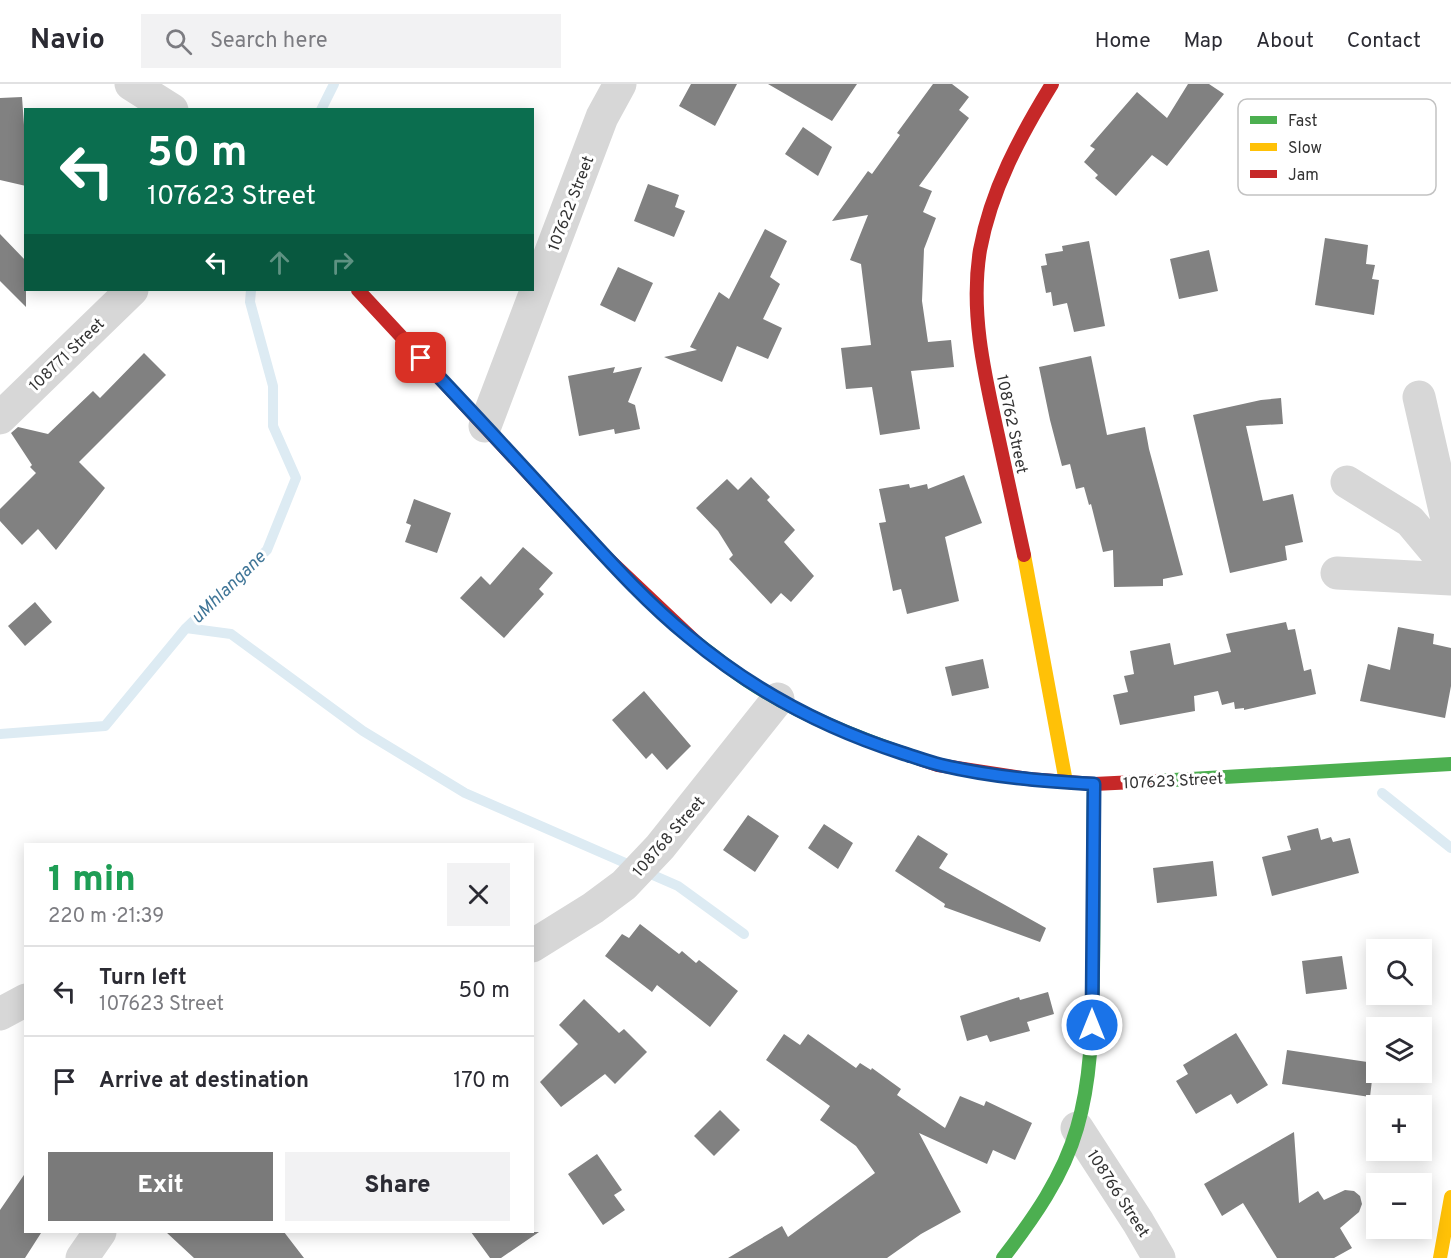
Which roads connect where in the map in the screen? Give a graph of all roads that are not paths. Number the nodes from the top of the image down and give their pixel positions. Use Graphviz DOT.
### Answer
graph roads {
  1 [pos="131,84"];
  2 [pos="620,84"];
  3 [pos="1053,84"];
  4 [pos="169,108"];
  5 [pos="131,291"];
  6 [pos="359,291"];
  7 [pos="1419,397"];
  8 [pos="0,418"];
  9 [pos="485,426"];
  10 [pos="1347,482"];
  11 [pos="1451,537"];
  12 [pos="1451,570"];
  13 [pos="1337,573"];
  14 [pos="1451,579"];
  15 [pos="778,699"];
  16 [pos="1451,764"];
  17 [pos="1066,782"];
  18 [pos="1094,784"];
  19 [pos="534,945"];
  20 [pos="24,1001"];
  21 [pos="0,1014"];
  22 [pos="1077,1128"];
  23 [pos="1451,1197"];
  24 [pos="99,1233"];
  25 [pos="82,1258"];
  26 [pos="1003,1258"];
  27 [pos="1160,1258"];
  28 [pos="1440,1258"];
  1 -- 4 [label="street"];
  2 -- 9 [label="street, 107622 Street"];
  3 -- 17 [label="street, 108762 Street"];
  5 -- 8 [label="street, 108771 Street"];
  6 -- 9 [label="street, 107623 Street"];
  7 -- 11 [label="street"];
  9 -- 15 [label="street, 107623 Street"];
  10 -- 12 [label="street"];
  13 -- 14 [label="street"];
  15 -- 17 [label="street, 107623 Street"];
  15 -- 19 [label="street, 108768 Street"];
  16 -- 18 [label="street, 107623 Street"];
  17 -- 18 [label="street, 107623 Street"];
  18 -- 22 [label="street"];
  20 -- 21 [label="street"];
  22 -- 26 [label="street"];
  22 -- 27 [label="street, 108766 Street"];
  23 -- 28 [label="street"];
  24 -- 25 [label="street"];
}
